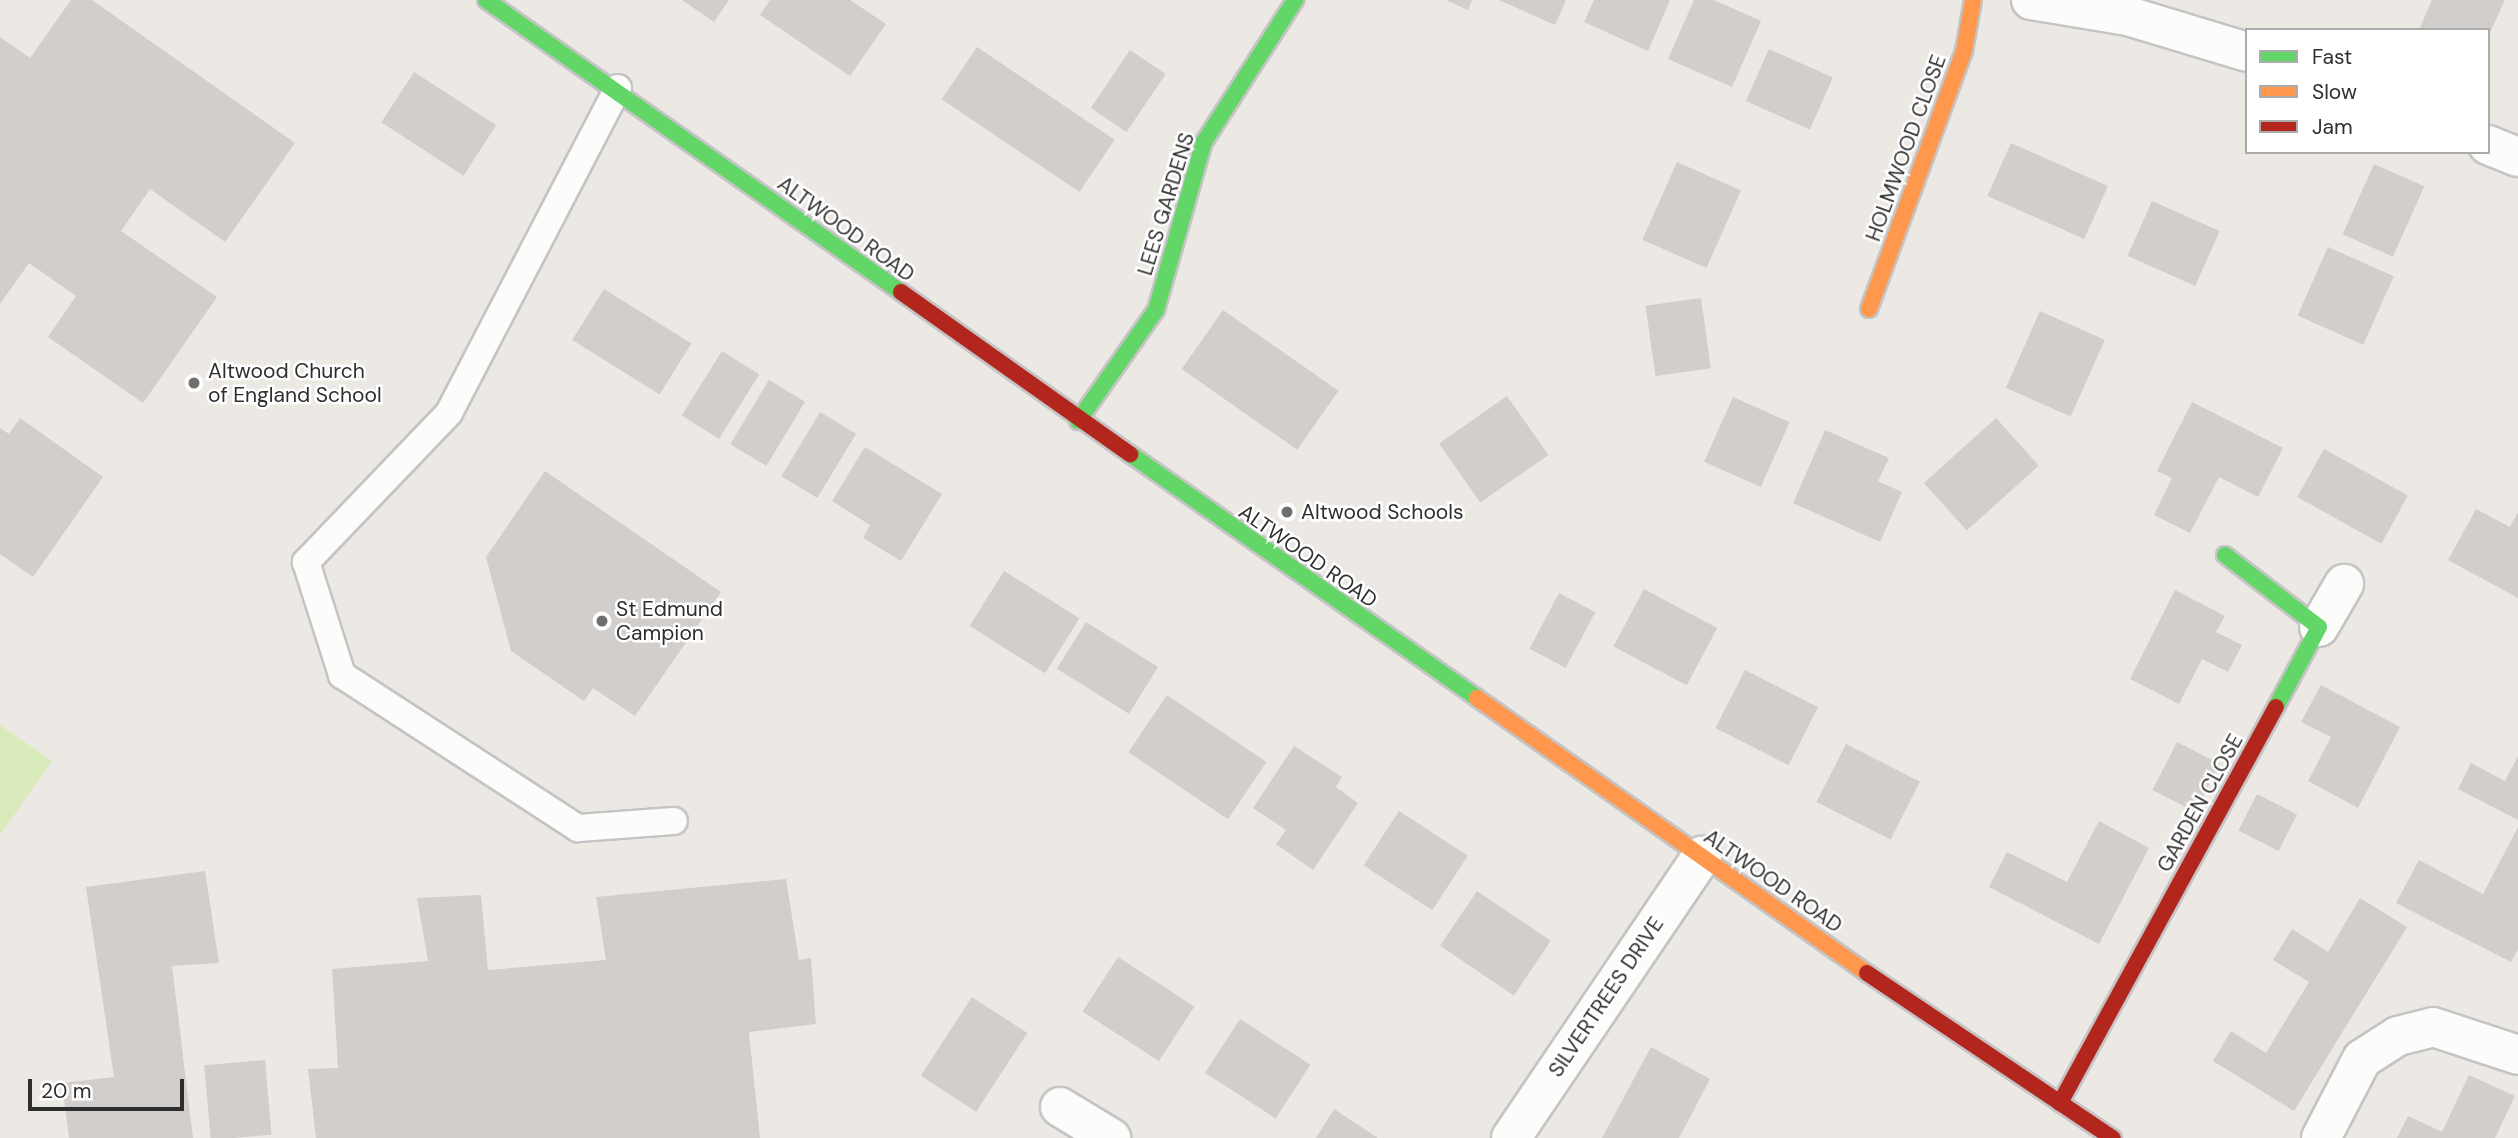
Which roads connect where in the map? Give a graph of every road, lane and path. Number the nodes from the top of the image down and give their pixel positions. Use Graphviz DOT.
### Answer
graph roads {
  1 [pos="486,0"];
  2 [pos="1295,0"];
  3 [pos="1973,0"];
  4 [pos="2031,0"];
  5 [pos="2245,51"];
  6 [pos="618,88"];
  7 [pos="2490,146"];
  8 [pos="2518,157"];
  9 [pos="1869,309"];
  10 [pos="1078,421"];
  11 [pos="2225,555"];
  12 [pos="2344,584"];
  13 [pos="2319,627"];
  14 [pos="674,821"];
  15 [pos="1702,856"];
  16 [pos="2518,1055"];
  17 [pos="2060,1103"];
  18 [pos="1060,1107"];
  19 [pos="1111,1138"];
  20 [pos="1511,1138"];
  21 [pos="2113,1138"];
  22 [pos="2321,1138"];
  1 -- 6 [label="street, ALTWOOD ROAD"];
  2 -- 10 [label="street, LEES GARDENS"];
  3 -- 9 [label="street, HOLMWOOD CLOSE"];
  4 -- 5 [label="street"];
  6 -- 10 [label="street, ALTWOOD ROAD"];
  6 -- 14 [label="lane"];
  7 -- 8 [label="street"];
  10 -- 15 [label="street, ALTWOOD ROAD"];
  11 -- 13 [label="street"];
  12 -- 13 [label="street"];
  13 -- 17 [label="street, GARDEN CLOSE"];
  15 -- 17 [label="street, ALTWOOD ROAD"];
  15 -- 20 [label="street, SILVERTREES DRIVE"];
  16 -- 22 [label="street"];
  17 -- 21 [label="street, ALTWOOD ROAD"];
  18 -- 19 [label="street"];
}
